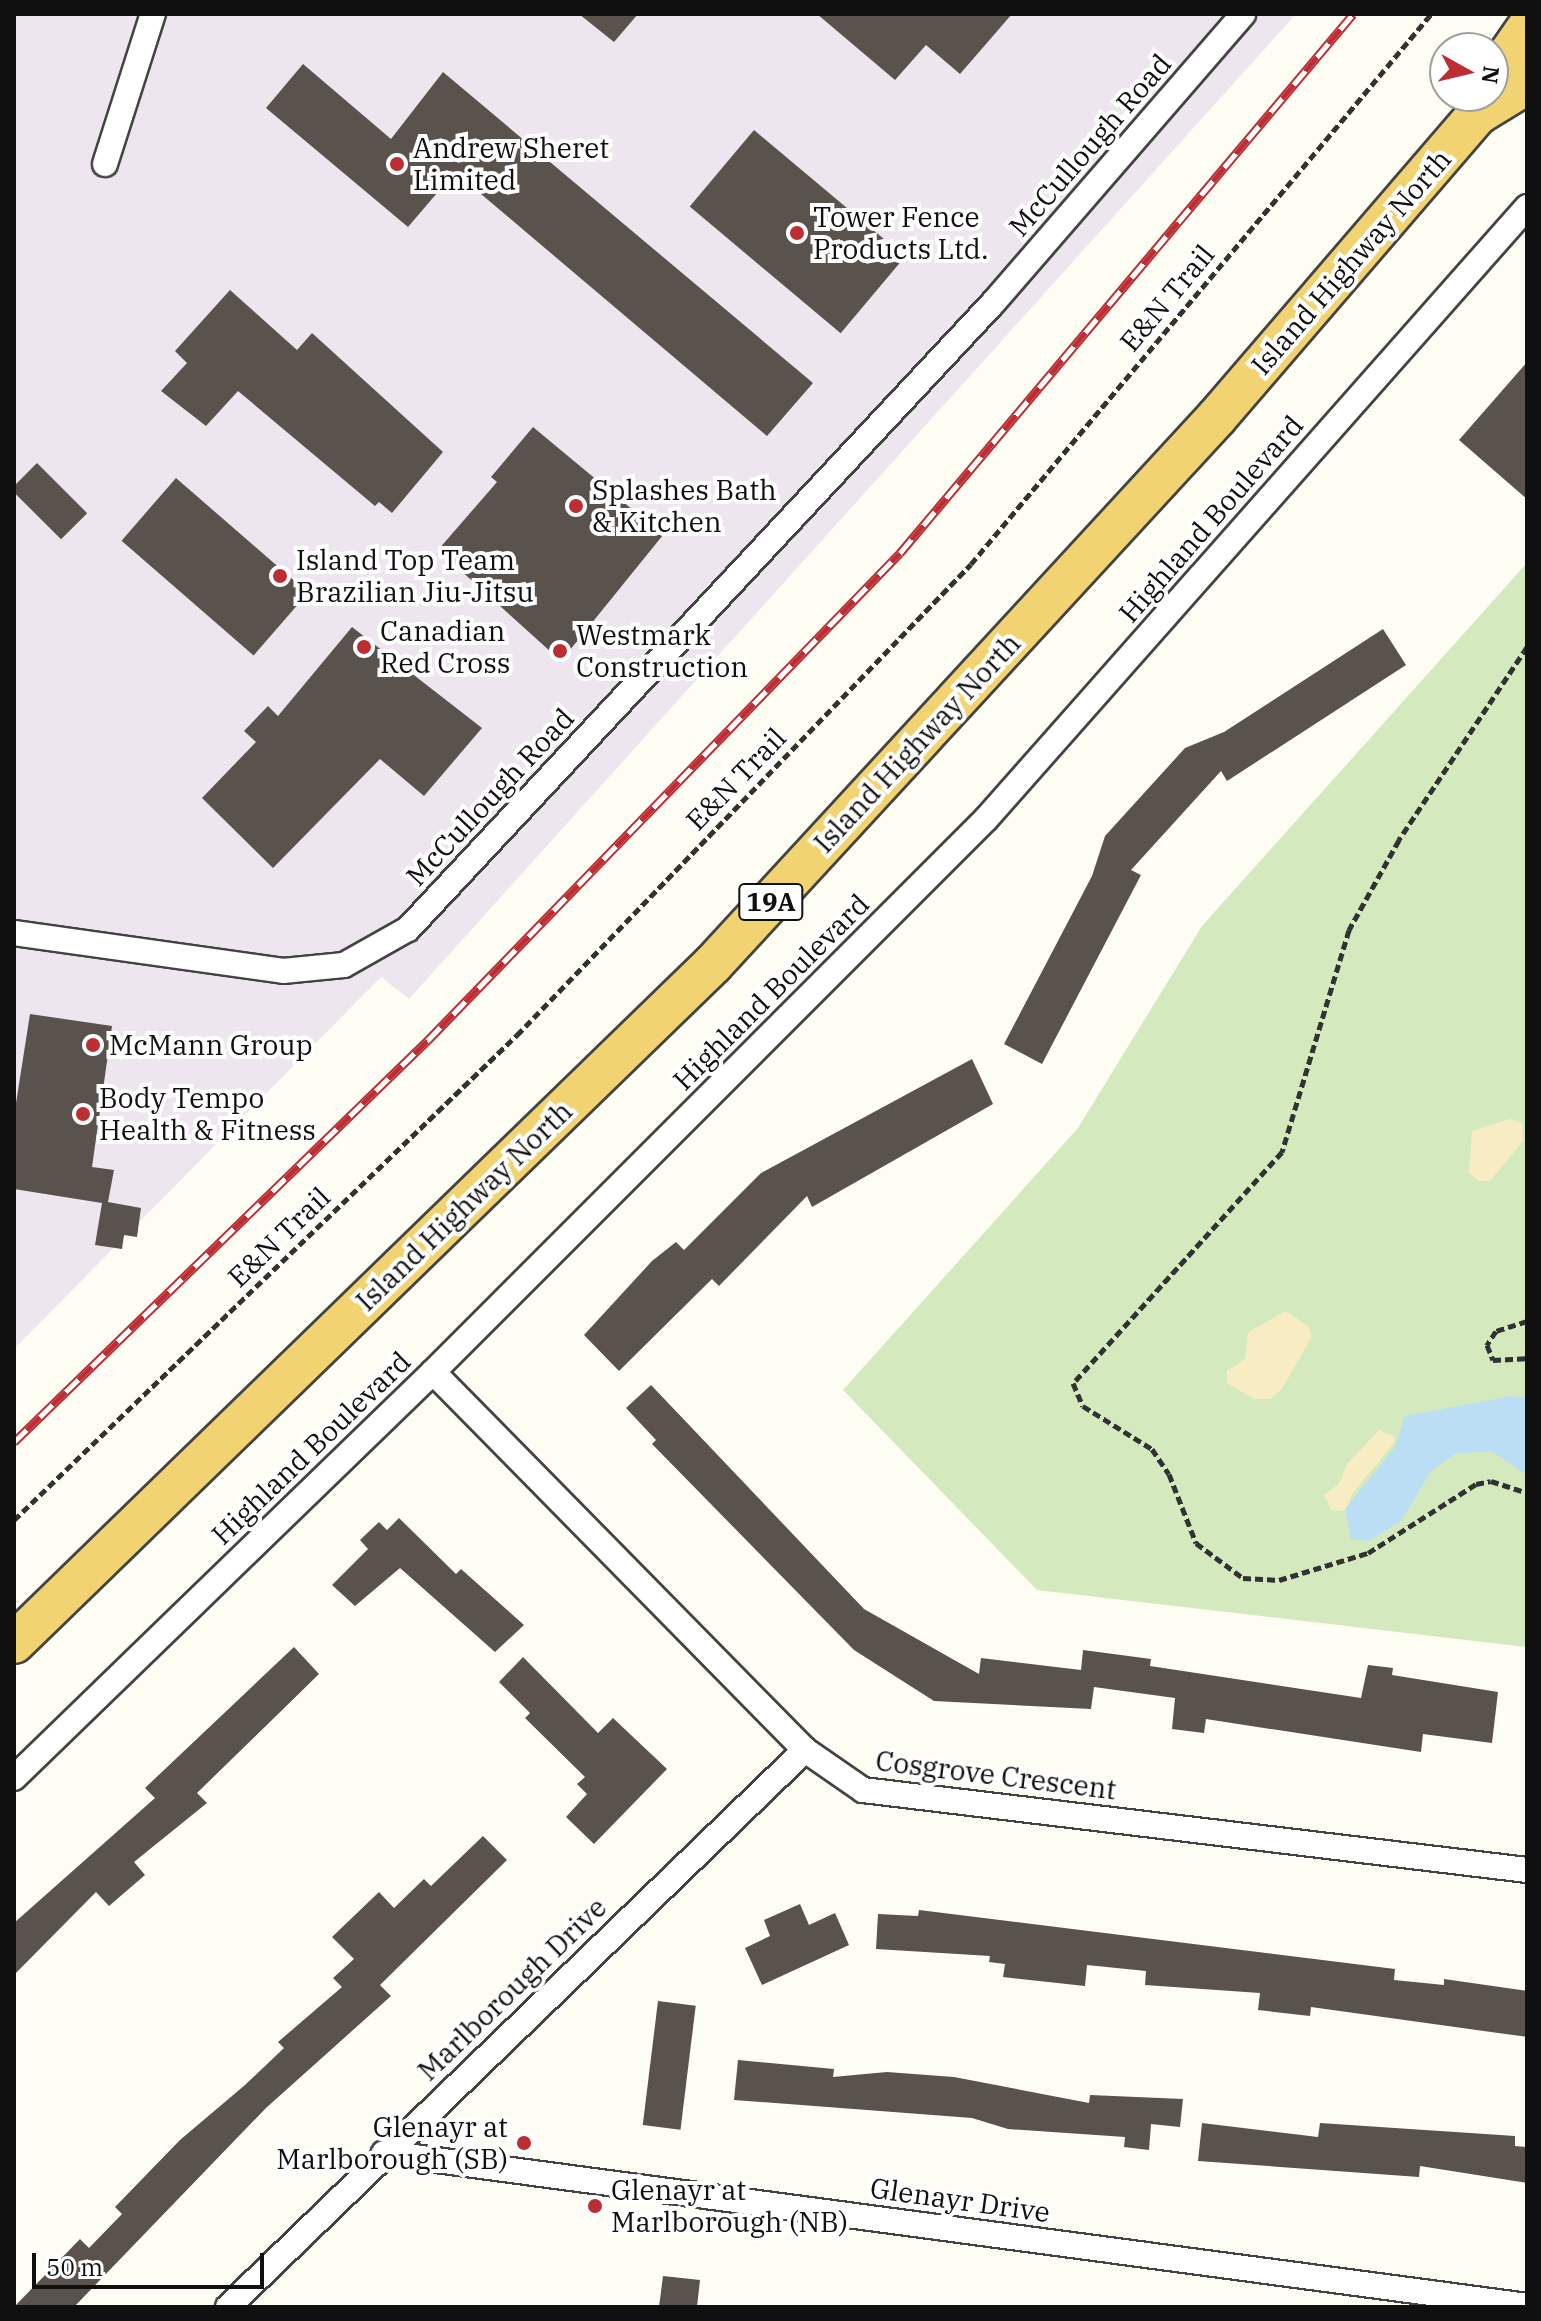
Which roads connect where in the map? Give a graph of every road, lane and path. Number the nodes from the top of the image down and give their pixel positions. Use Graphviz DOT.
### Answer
graph roads {
  1 [pos="153,14"];
  2 [pos="1243,14"];
  3 [pos="1431,14"];
  4 [pos="1527,28"];
  5 [pos="1509,54"];
  6 [pos="1476,112"];
  7 [pos="105,164"];
  8 [pos="1527,207"];
  9 [pos="1527,647"];
  10 [pos="14,933"];
  11 [pos="1527,1321"];
  12 [pos="1527,1358"];
  13 [pos="433,1372"];
  14 [pos="1527,1493"];
  15 [pos="14,1520"];
  16 [pos="14,1643"];
  17 [pos="805,1750"];
  18 [pos="14,1778"];
  19 [pos="1527,1870"];
  20 [pos="384,2153"];
  21 [pos="1527,2306"];
  22 [pos="228,2307"];
  1 -- 7 [label="street"];
  2 -- 10 [label="street, McCullough Road"];
  3 -- 15 [label="path, E&N Trail"];
  4 -- 5 [label="main road"];
  6 -- 16 [label="main road, Island Highway North / 19A"];
  8 -- 13 [label="street, Highland Boulevard"];
  9 -- 14 [label="path"];
  11 -- 12 [label="path"];
  13 -- 17 [label="street, Cosgrove Crescent"];
  13 -- 18 [label="street, Highland Boulevard"];
  17 -- 19 [label="street, Cosgrove Crescent"];
  17 -- 20 [label="street, Marlborough Drive"];
  20 -- 21 [label="street, Glenayr Drive"];
  20 -- 22 [label="street, Marlborough Drive"];
}
